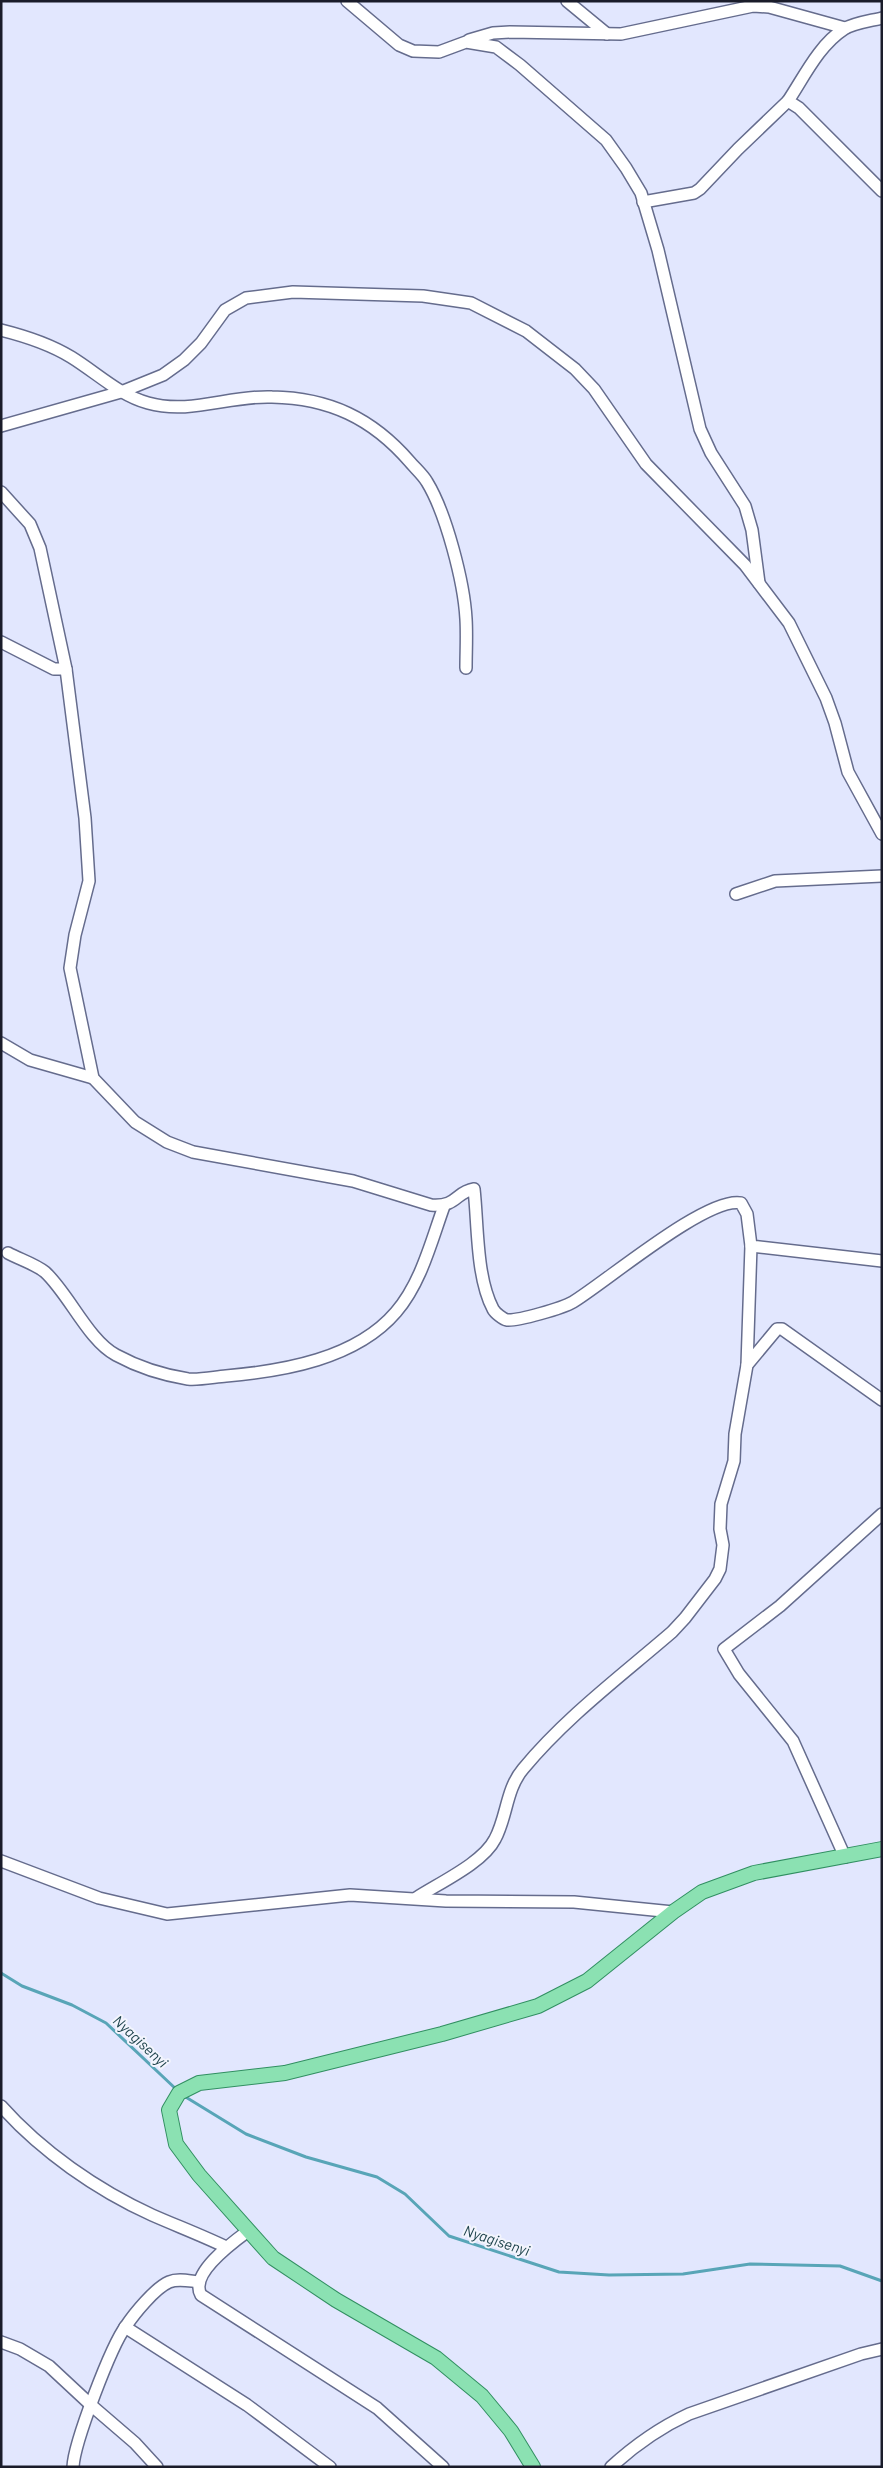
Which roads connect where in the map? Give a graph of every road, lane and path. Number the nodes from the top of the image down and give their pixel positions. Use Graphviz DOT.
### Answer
graph roads {
  1 [pos="347,1"];
  2 [pos="566,1"];
  3 [pos="882,18"];
  4 [pos="845,28"];
  5 [pos="607,34"];
  6 [pos="466,42"];
  7 [pos="788,101"];
  8 [pos="882,191"];
  9 [pos="643,202"];
  10 [pos="1,330"];
  11 [pos="121,392"];
  12 [pos="1,426"];
  13 [pos="1,492"];
  14 [pos="760,585"];
  15 [pos="1,642"];
  16 [pos="466,668"];
  17 [pos="66,670"];
  18 [pos="882,834"];
  19 [pos="882,876"];
  20 [pos="736,894"];
  21 [pos="1,1043"];
  22 [pos="92,1078"];
  23 [pos="444,1206"];
  24 [pos="751,1246"];
  25 [pos="8,1254"];
  26 [pos="882,1261"];
  27 [pos="747,1365"];
  28 [pos="882,1400"];
  29 [pos="882,1514"];
  30 [pos="882,1849"];
  31 [pos="845,1857"];
  32 [pos="1,1861"];
  33 [pos="416,1898"];
  34 [pos="672,1912"];
  35 [pos="1,2106"];
  36 [pos="248,2231"];
  37 [pos="226,2247"];
  38 [pos="199,2282"];
  39 [pos="125,2327"];
  40 [pos="1,2342"];
  41 [pos="882,2349"];
  42 [pos="92,2406"];
  43 [pos="73,2467"];
  44 [pos="157,2467"];
  45 [pos="330,2467"];
  46 [pos="443,2467"];
  47 [pos="534,2467"];
  48 [pos="610,2467"];
  1 -- 6 [label="street"];
  2 -- 5 [label="street"];
  3 -- 4 [label="street"];
  4 -- 5 [label="street"];
  4 -- 7 [label="street"];
  5 -- 6 [label="street"];
  6 -- 9 [label="street"];
  7 -- 8 [label="street"];
  7 -- 9 [label="street"];
  9 -- 14 [label="street"];
  10 -- 11 [label="street"];
  11 -- 12 [label="street"];
  11 -- 14 [label="street"];
  11 -- 16 [label="street"];
  13 -- 17 [label="street"];
  14 -- 18 [label="street"];
  15 -- 17 [label="street"];
  17 -- 22 [label="street"];
  19 -- 20 [label="street"];
  21 -- 22 [label="street"];
  22 -- 23 [label="street"];
  23 -- 24 [label="street"];
  23 -- 25 [label="street"];
  24 -- 26 [label="street"];
  24 -- 27 [label="street"];
  27 -- 28 [label="street"];
  27 -- 33 [label="street"];
  29 -- 31 [label="street"];
  30 -- 31 [label="main road"];
  31 -- 34 [label="main road"];
  32 -- 33 [label="street"];
  33 -- 34 [label="street"];
  34 -- 36 [label="main road"];
  35 -- 37 [label="street"];
  36 -- 37 [label="street"];
  36 -- 47 [label="main road"];
  37 -- 38 [label="street"];
  38 -- 39 [label="street"];
  38 -- 46 [label="street"];
  39 -- 42 [label="street"];
  39 -- 45 [label="street"];
  40 -- 42 [label="street"];
  41 -- 48 [label="street"];
  42 -- 43 [label="street"];
  42 -- 44 [label="street"];
}
